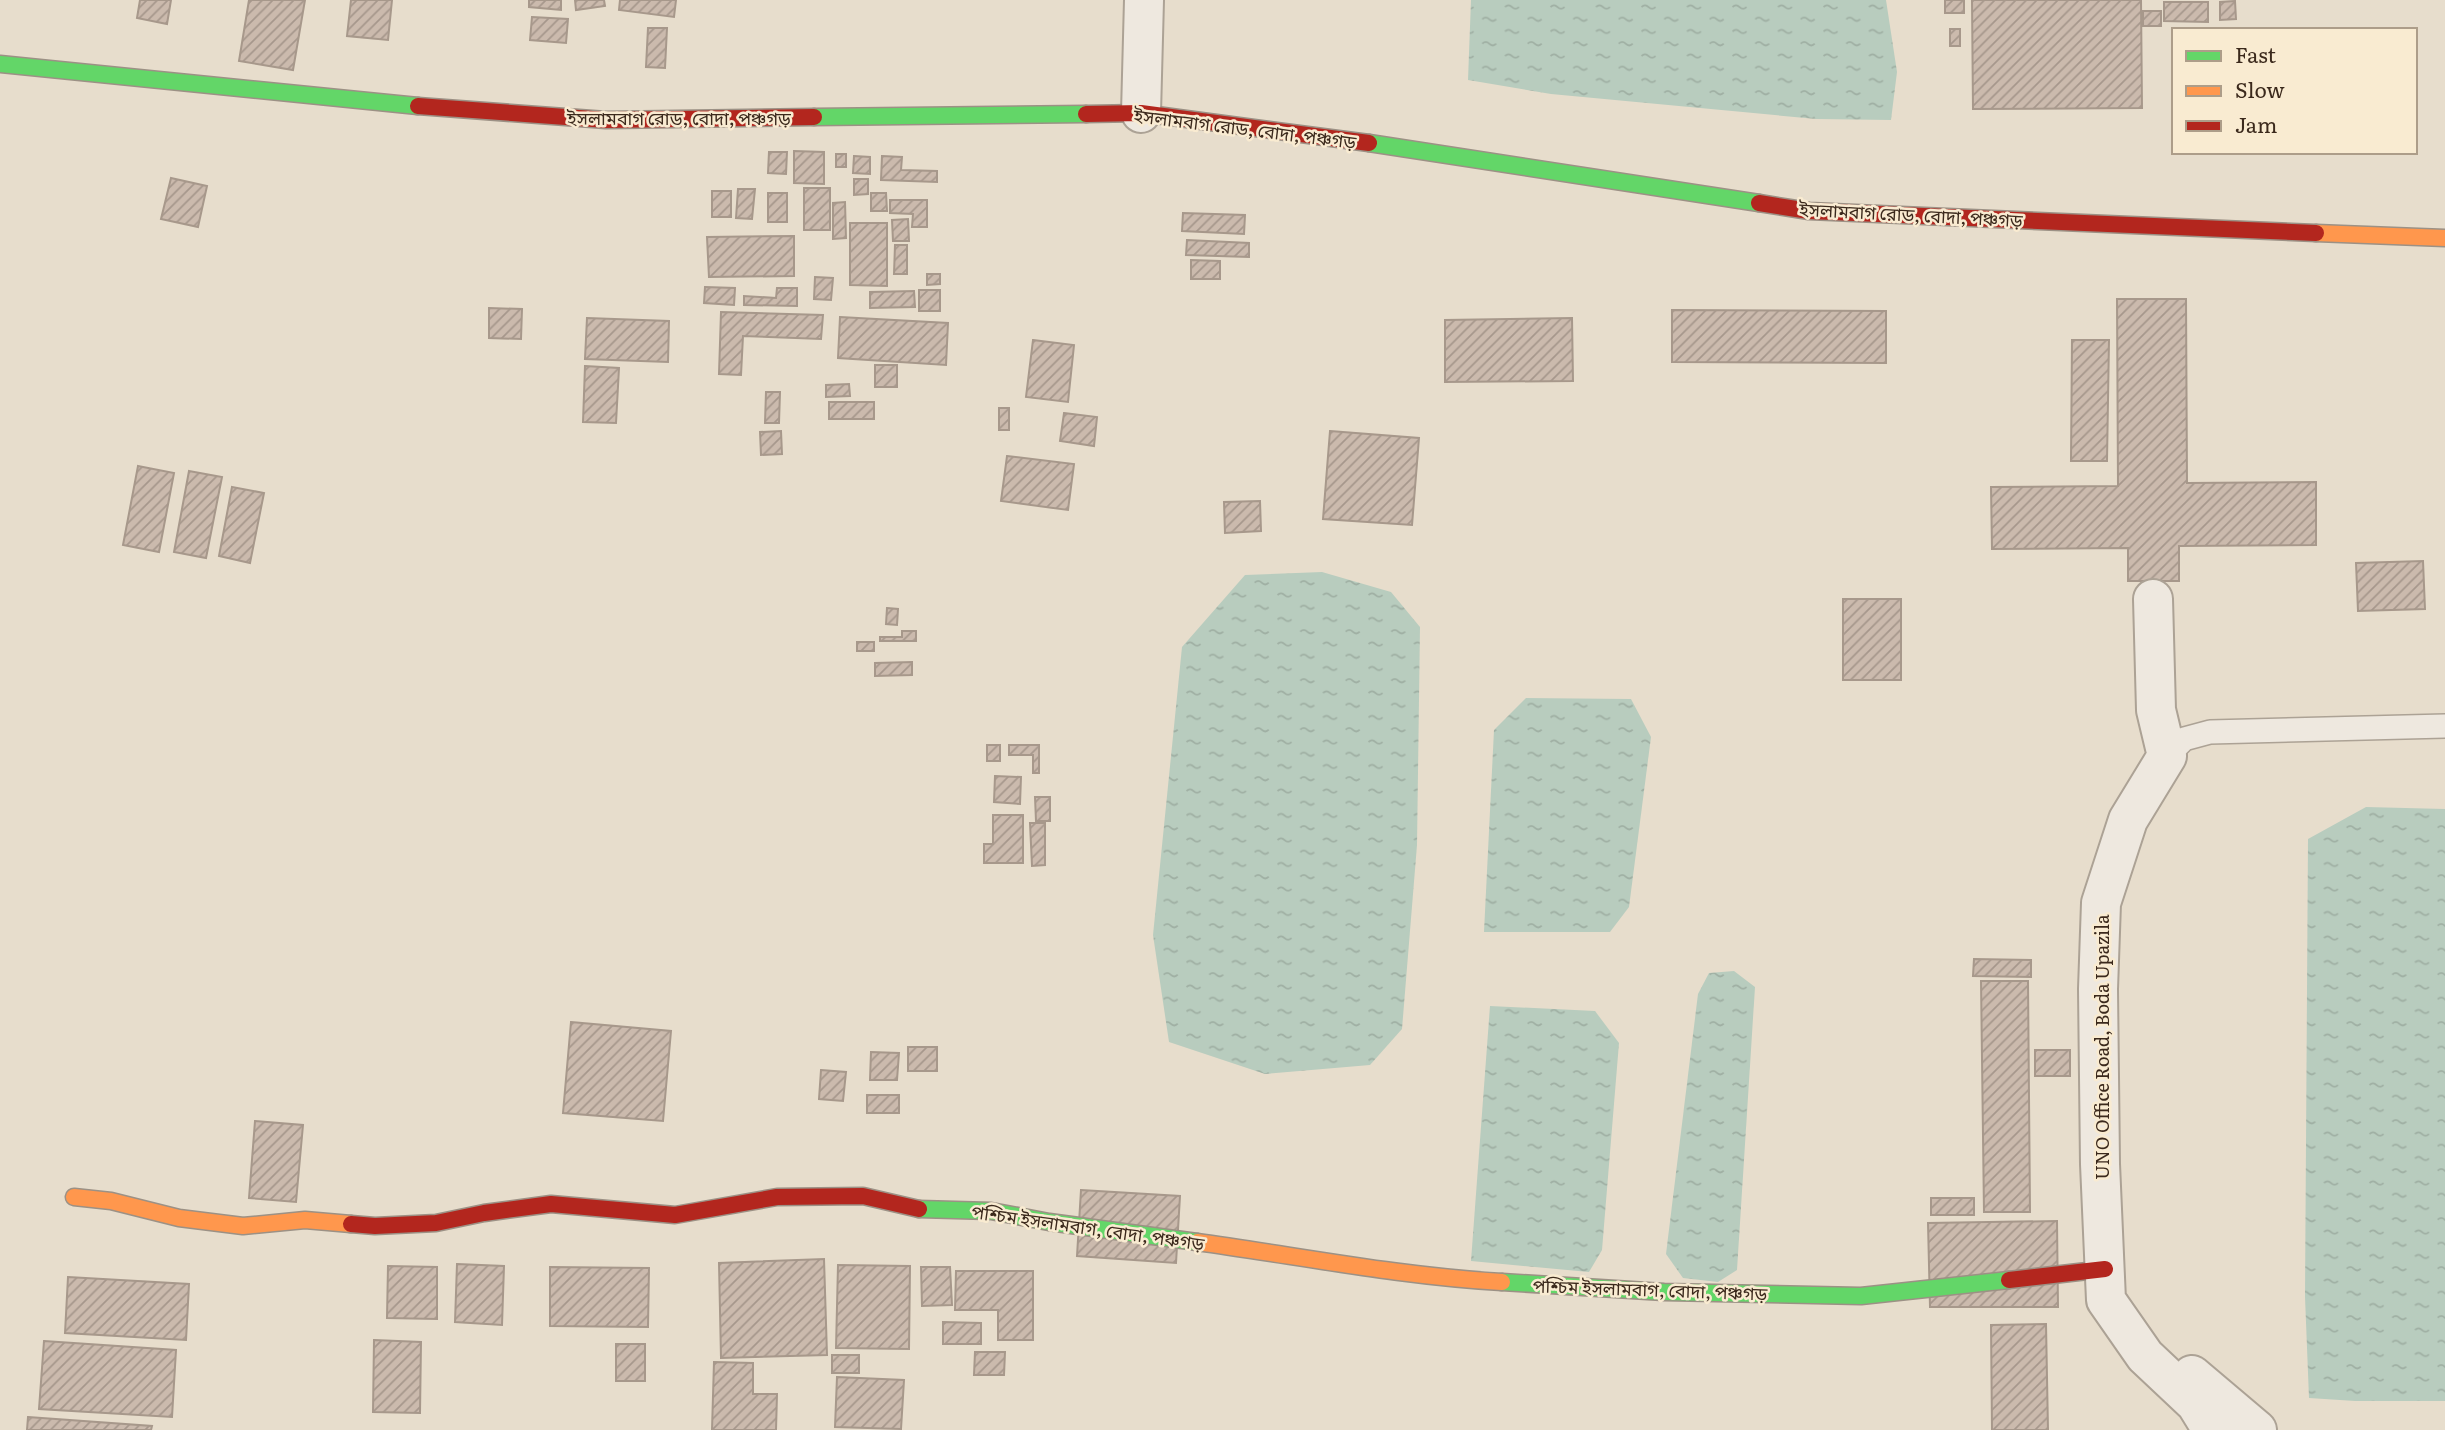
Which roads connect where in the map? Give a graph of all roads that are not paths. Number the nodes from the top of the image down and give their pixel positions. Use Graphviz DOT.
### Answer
graph roads {
  1 [pos="1144,0"];
  2 [pos="0,64"];
  3 [pos="1141,113"];
  4 [pos="2445,238"];
  5 [pos="2153,599"];
  6 [pos="2445,726"];
  7 [pos="2166,756"];
  8 [pos="74,1197"];
  9 [pos="2105,1269"];
  10 [pos="2145,1356"];
  11 [pos="2212,1430"];
  12 [pos="2257,1430"];
  1 -- 3 [label="street"];
  2 -- 3 [label="street, ইসলামবাগ রোড, বোদা, পঞ্চগড়"];
  3 -- 4 [label="street, ইসলামবাগ রোড, বোদা, পঞ্চগড়"];
  5 -- 7 [label="street"];
  6 -- 7 [label="lane"];
  7 -- 9 [label="street, UNO Office Road, Boda Upazila"];
  8 -- 9 [label="street, পশ্চিম ইসলামবাগ, বোদা, পঞ্চগড়"];
  9 -- 10 [label="street, UNO Office Road, Boda Upazila"];
  10 -- 11 [label="street, UNO Office Road, Boda Upazila"];
  10 -- 12 [label="street"];
}
